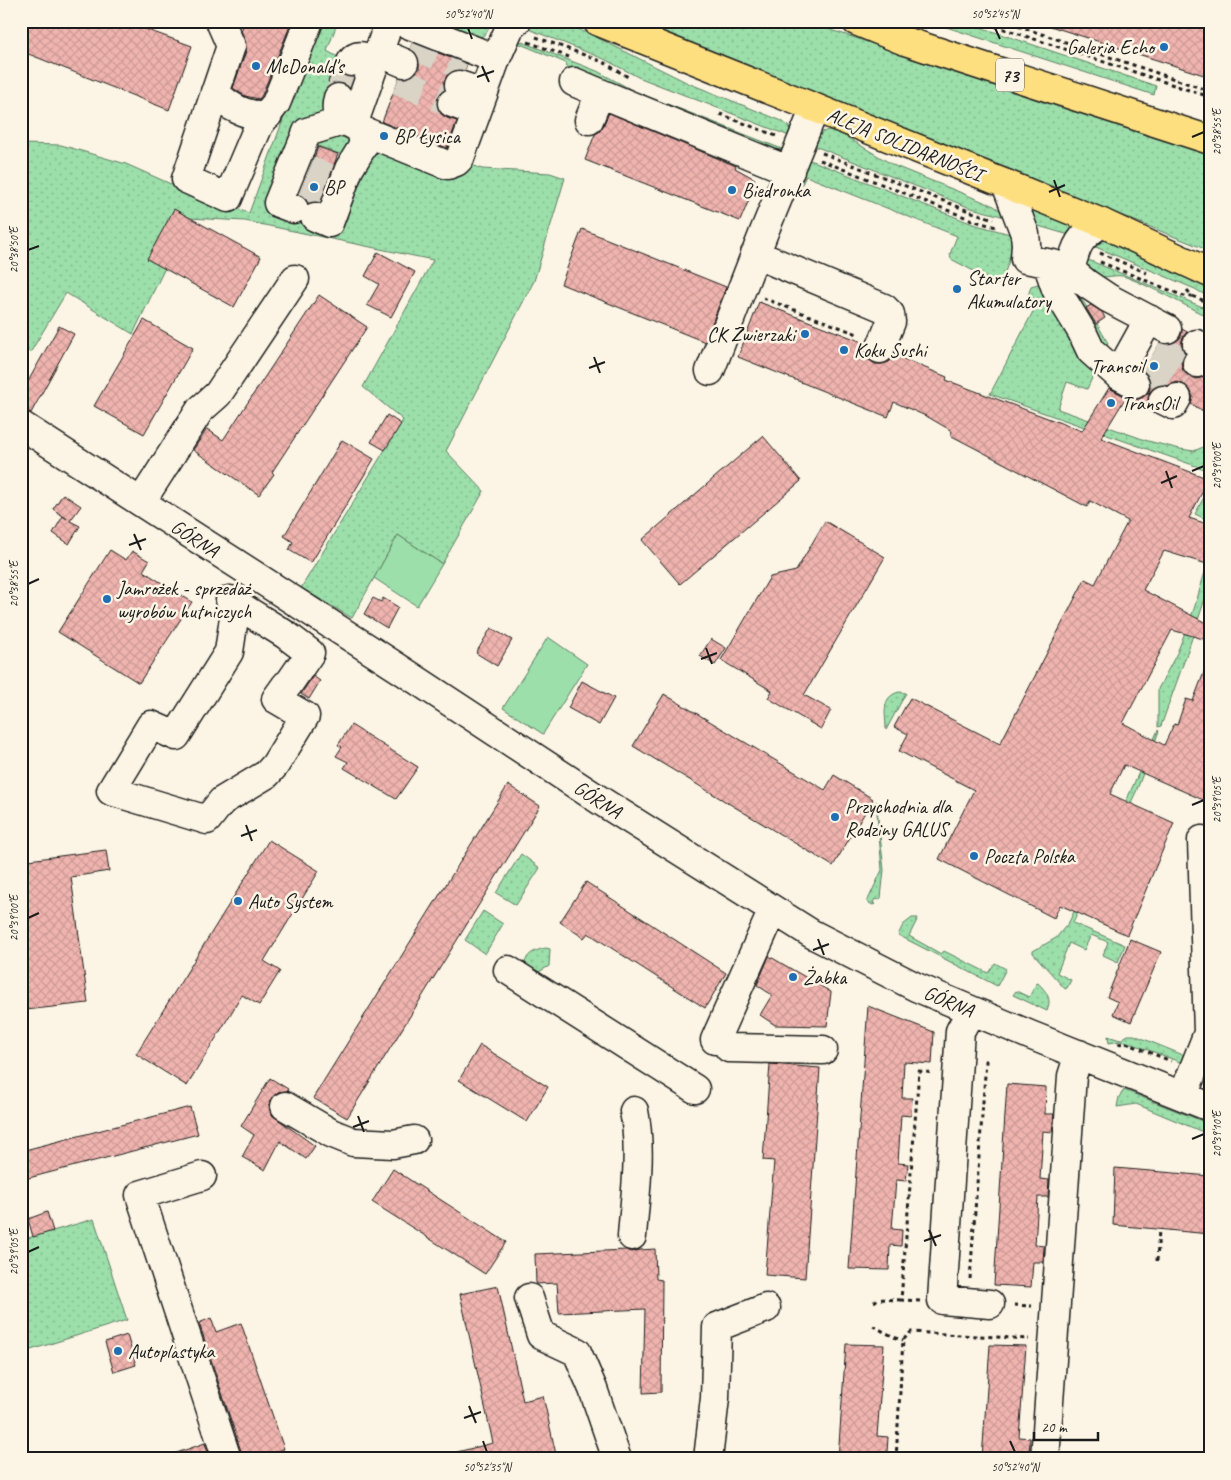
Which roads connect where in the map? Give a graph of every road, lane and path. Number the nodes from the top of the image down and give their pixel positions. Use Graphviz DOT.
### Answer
graph roads {
  1 [pos="220,21"];
  2 [pos="309,21"];
  3 [pos="597,21"];
  4 [pos="857,21"];
  5 [pos="980,21"];
  6 [pos="1004,21"];
  7 [pos="1019,24"];
  8 [pos="524,28"];
  9 [pos="899,31"];
  10 [pos="1072,45"];
  11 [pos="386,51"];
  12 [pos="1071,51"];
  13 [pos="629,77"];
  14 [pos="574,82"];
  15 [pos="475,85"];
  16 [pos="1210,91"];
  17 [pos="215,92"];
  18 [pos="600,93"];
  19 [pos="1210,97"];
  20 [pos="815,108"];
  21 [pos="718,113"];
  22 [pos="268,115"];
  23 [pos="349,119"];
  24 [pos="589,120"];
  25 [pos="781,137"];
  26 [pos="1210,140"];
  27 [pos="820,152"];
  28 [pos="817,159"];
  29 [pos="322,167"];
  30 [pos="790,171"];
  31 [pos="1006,184"];
  32 [pos="997,219"];
  33 [pos="1102,224"];
  34 [pos="1000,228"];
  35 [pos="1098,252"];
  36 [pos="756,254"];
  37 [pos="1096,260"];
  38 [pos="1047,264"];
  39 [pos="1210,273"];
  40 [pos="1151,275"];
  41 [pos="294,279"];
  42 [pos="742,289"];
  43 [pos="1210,304"];
  44 [pos="871,342"];
  45 [pos="710,371"];
  46 [pos="21,425"];
  47 [pos="140,502"];
  48 [pos="207,820"];
  49 [pos="1202,840"];
  50 [pos="773,910"];
  51 [pos="508,970"];
  52 [pos="971,1010"];
  53 [pos="1209,1033"];
  54 [pos="823,1050"];
  55 [pos="1079,1054"];
  56 [pos="958,1074"];
  57 [pos="695,1090"];
  58 [pos="1183,1096"];
  59 [pos="285,1106"];
  60 [pos="1210,1107"];
  61 [pos="634,1111"];
  62 [pos="414,1140"];
  63 [pos="202,1176"];
  64 [pos="1159,1229"];
  65 [pos="632,1236"];
  66 [pos="1157,1261"];
  67 [pos="529,1298"];
  68 [pos="901,1300"];
  69 [pos="942,1300"];
  70 [pos="874,1302"];
  71 [pos="990,1304"];
  72 [pos="766,1308"];
  73 [pos="873,1326"];
  74 [pos="1031,1339"];
  75 [pos="904,1340"];
  76 [pos="227,1459"];
  77 [pos="617,1459"];
  78 [pos="708,1459"];
  79 [pos="896,1459"];
  80 [pos="1045,1459"];
  1 -- 17 [label="street"];
  2 -- 22 [label="street"];
  3 -- 20 [label="main road, ALEJA SOLIDARNOŚCI"];
  4 -- 9 [label="main road, 73"];
  5 -- 12 [label="path"];
  6 -- 7 [label="path"];
  7 -- 10 [label="path"];
  8 -- 13 [label="path"];
  8 -- 15 [label="street"];
  9 -- 26 [label="main road, 73"];
  10 -- 12 [label="path"];
  10 -- 16 [label="path"];
  11 -- 15 [label="street"];
  11 -- 23 [label="street"];
  12 -- 19 [label="path"];
  14 -- 18 [label="street"];
  15 -- 23 [label="street"];
  17 -- 22 [label="street"];
  17 -- 22 [label="street"];
  18 -- 24 [label="street"];
  18 -- 30 [label="street"];
  20 -- 30 [label="street"];
  20 -- 31 [label="main road, ALEJA SOLIDARNOŚCI"];
  21 -- 25 [label="path"];
  23 -- 29 [label="street"];
  23 -- 29 [label="street"];
  27 -- 32 [label="path"];
  28 -- 34 [label="path"];
  29 -- 29 [label="street"];
  30 -- 36 [label="street"];
  31 -- 33 [label="main road, ALEJA SOLIDARNOŚCI"];
  31 -- 38 [label="street"];
  33 -- 38 [label="street"];
  33 -- 39 [label="main road, ALEJA SOLIDARNOŚCI"];
  35 -- 40 [label="path"];
  36 -- 42 [label="street"];
  36 -- 44 [label="street"];
  37 -- 43 [label="path"];
  38 -- 38 [label="street"];
  41 -- 47 [label="street"];
  42 -- 44 [label="path"];
  42 -- 45 [label="street"];
  46 -- 47 [label="street, GÓRNA"];
  47 -- 50 [label="street, GÓRNA"];
  48 -- 48 [label="street"];
  49 -- 53 [label="street"];
  50 -- 52 [label="street, GÓRNA"];
  50 -- 54 [label="street"];
  51 -- 57 [label="street"];
  52 -- 55 [label="street, GÓRNA"];
  52 -- 56 [label="street"];
  53 -- 58 [label="street"];
  55 -- 58 [label="street, GÓRNA"];
  55 -- 80 [label="street"];
  56 -- 68 [label="path"];
  56 -- 69 [label="street"];
  58 -- 60 [label="street, GÓRNA"];
  59 -- 62 [label="street"];
  61 -- 65 [label="street"];
  63 -- 76 [label="street"];
  64 -- 66 [label="path"];
  67 -- 77 [label="street"];
  68 -- 69 [label="path"];
  68 -- 70 [label="path"];
  69 -- 71 [label="street"];
  72 -- 78 [label="street"];
  73 -- 75 [label="path"];
  74 -- 75 [label="path"];
  75 -- 79 [label="path"];
}
